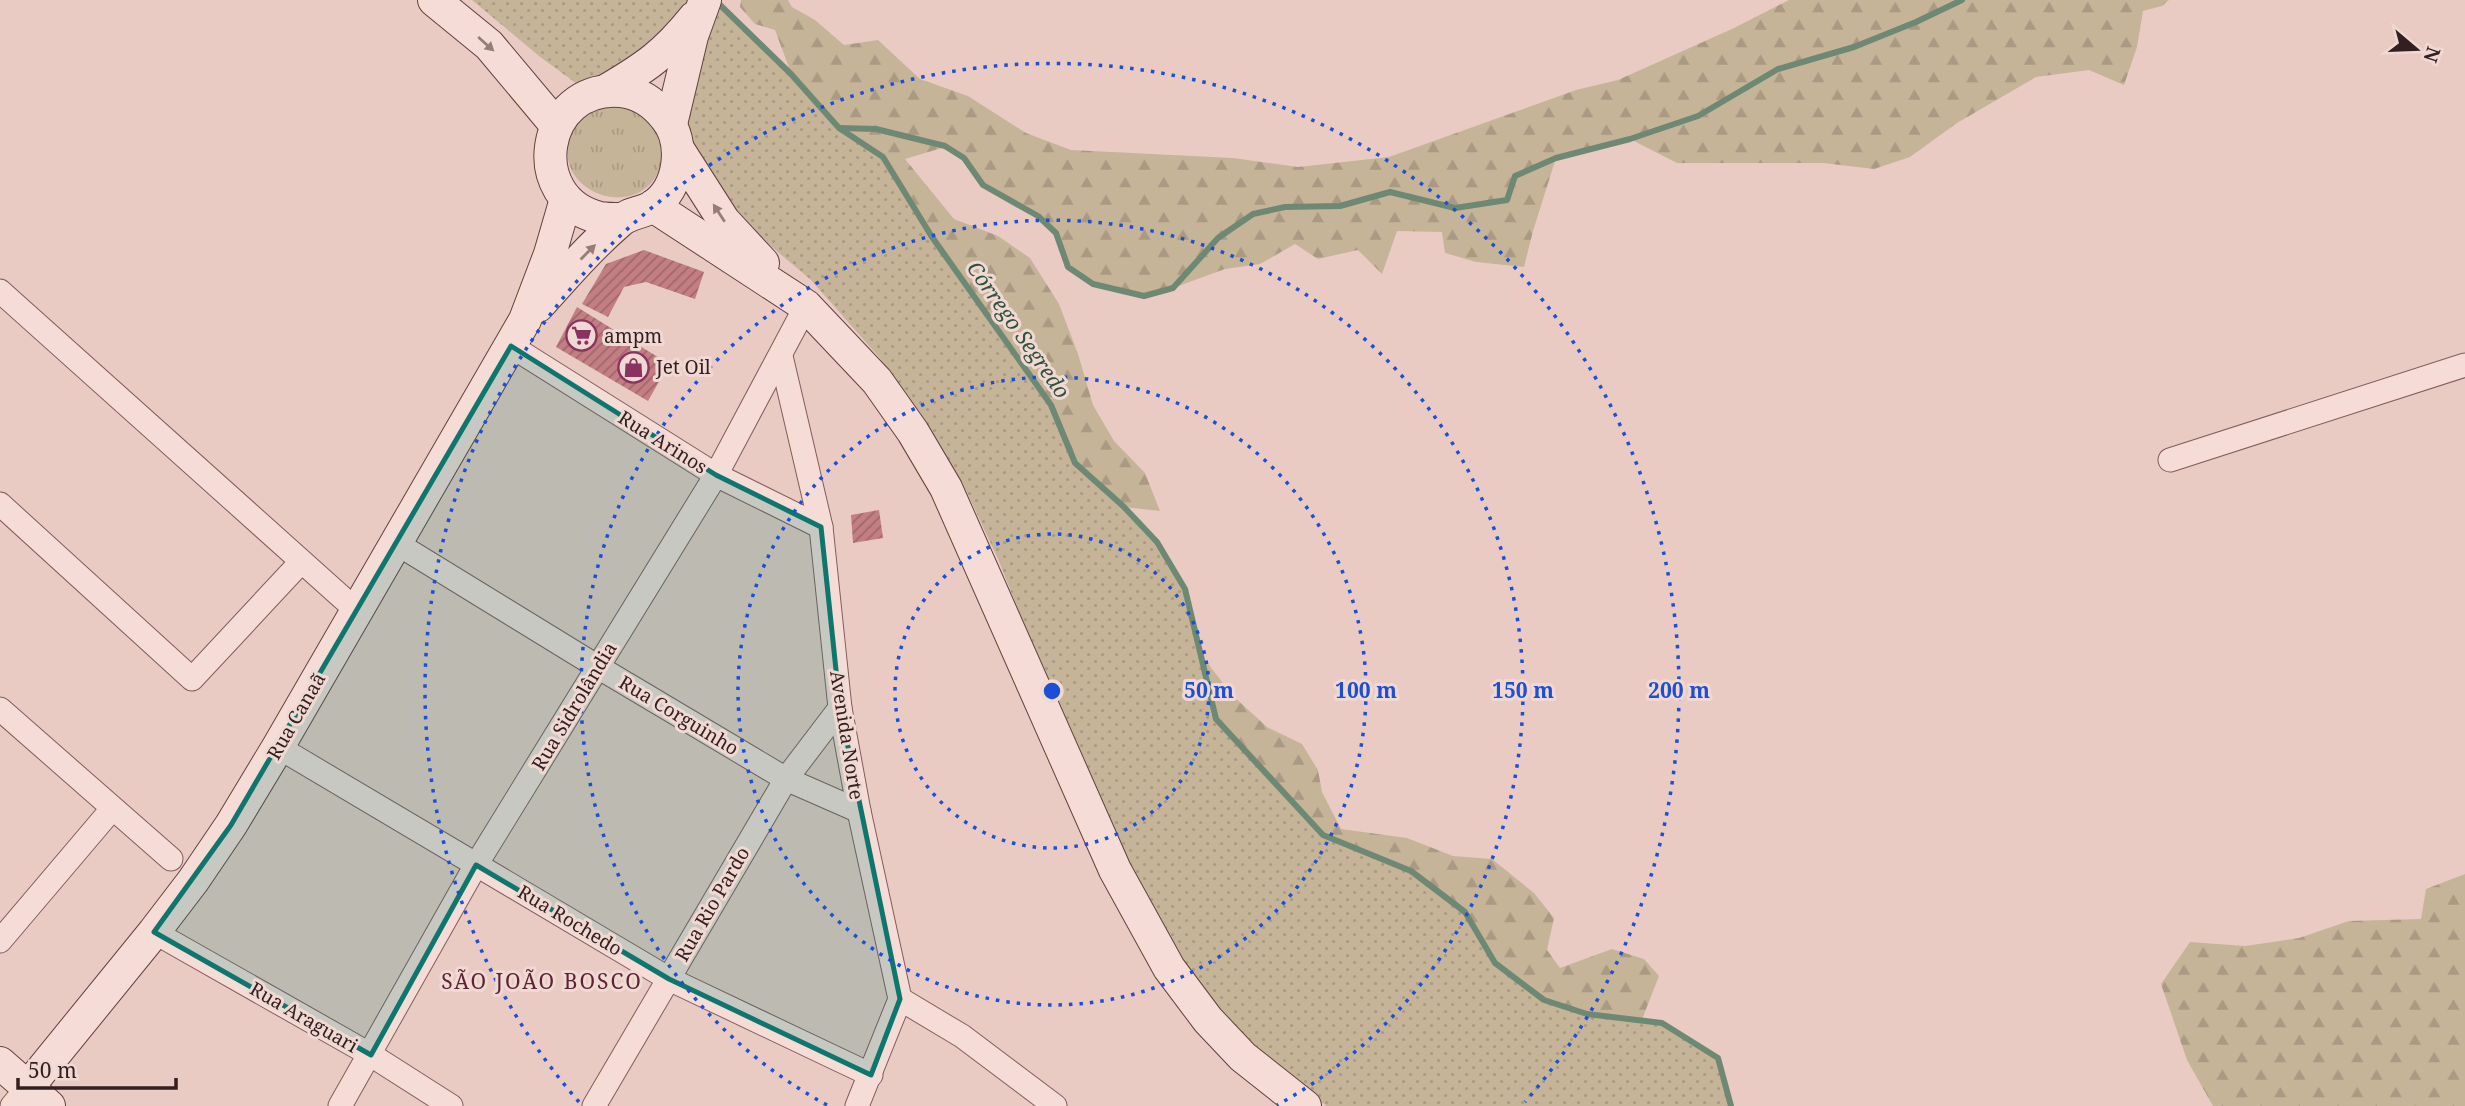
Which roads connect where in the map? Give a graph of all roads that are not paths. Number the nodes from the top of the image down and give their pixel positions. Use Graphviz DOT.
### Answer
graph roads {
  1 [pos="434,0"];
  2 [pos="704,3"];
  3 [pos="607,90"];
  4 [pos="556,125"];
  5 [pos="675,137"];
  6 [pos="566,199"];
  7 [pos="653,206"];
  8 [pos="621,219"];
  9 [pos="0,292"];
  10 [pos="802,303"];
  11 [pos="518,333"];
  12 [pos="781,356"];
  13 [pos="2465,365"];
  14 [pos="2170,460"];
  15 [pos="716,475"];
  16 [pos="0,504"];
  17 [pos="821,527"];
  18 [pos="396,544"];
  19 [pos="301,562"];
  20 [pos="356,610"];
  21 [pos="598,667"];
  22 [pos="840,708"];
  23 [pos="0,709"];
  24 [pos="278,747"];
  25 [pos="786,779"];
  26 [pos="112,809"];
  27 [pos="859,811"];
  28 [pos="171,859"];
  29 [pos="477,866"];
  30 [pos="4,927"];
  31 [pos="154,932"];
  32 [pos="668,979"];
  33 [pos="900,999"];
  34 [pos="371,1055"];
  35 [pos="0,1063"];
  36 [pos="871,1075"];
  37 [pos="30,1100"];
  38 [pos="1050,1104"];
  39 [pos="340,1106"];
  40 [pos="451,1106"];
  41 [pos="594,1106"];
  42 [pos="857,1106"];
  43 [pos="1305,1106"];
  1 -- 4 [label="main road, one-way"];
  2 -- 3 [label="main road"];
  2 -- 5 [label="main road"];
  3 -- 4 [label="main road"];
  3 -- 5 [label="main road"];
  4 -- 6 [label="main road"];
  5 -- 7 [label="main road"];
  10 -- 5 [label="main road, one-way"];
  6 -- 8 [label="main road"];
  6 -- 11 [label="main road, Rua Canaã"];
  7 -- 8 [label="main road"];
  7 -- 10 [label="main road"];
  11 -- 8 [label="main road, Rua Canaã, one-way"];
  9 -- 19 [label="street"];
  10 -- 12 [label="street, Rua Sidrolândia"];
  10 -- 43 [label="main road"];
  11 -- 15 [label="street, Rua Arinos"];
  11 -- 18 [label="main road, Rua Canaã"];
  12 -- 15 [label="street, Rua Sidrolândia"];
  12 -- 17 [label="street, Avenida Norte"];
  13 -- 14 [label="street"];
  15 -- 17 [label="street, Rua Arinos"];
  15 -- 21 [label="street, Rua Sidrolândia"];
  16 -- 19 [label="street"];
  17 -- 22 [label="street, Avenida Norte"];
  18 -- 20 [label="main road, Rua Canaã"];
  18 -- 21 [label="street, Rua Corguinho"];
  19 -- 20 [label="street"];
  20 -- 24 [label="main road, Rua Canaã"];
  21 -- 25 [label="street, Rua Corguinho"];
  21 -- 29 [label="street, Rua Sidrolândia"];
  22 -- 25 [label="street, Rua Rio Pardo"];
  22 -- 27 [label="street, Avenida Norte"];
  23 -- 26 [label="street"];
  24 -- 29 [label="street, Rua Rochedo"];
  24 -- 31 [label="main road, Rua Canaã"];
  25 -- 27 [label="street, Rua Corguinho"];
  25 -- 32 [label="street, Rua Rio Pardo"];
  26 -- 28 [label="street"];
  26 -- 30 [label="street"];
  27 -- 33 [label="street, Avenida Norte"];
  29 -- 32 [label="street, Rua Rochedo"];
  29 -- 34 [label="street, Rua Sidrolândia"];
  31 -- 34 [label="street, Rua Araguari"];
  31 -- 37 [label="main road, Rua Canaã"];
  32 -- 36 [label="street, Rua Rochedo"];
  32 -- 41 [label="street, Rua Rio Pardo"];
  33 -- 36 [label="street"];
  33 -- 38 [label="street"];
  34 -- 39 [label="street, Rua Sidrolândia"];
  34 -- 40 [label="street, Rua Araguari"];
  35 -- 37 [label="main road"];
  36 -- 42 [label="street"];
}
